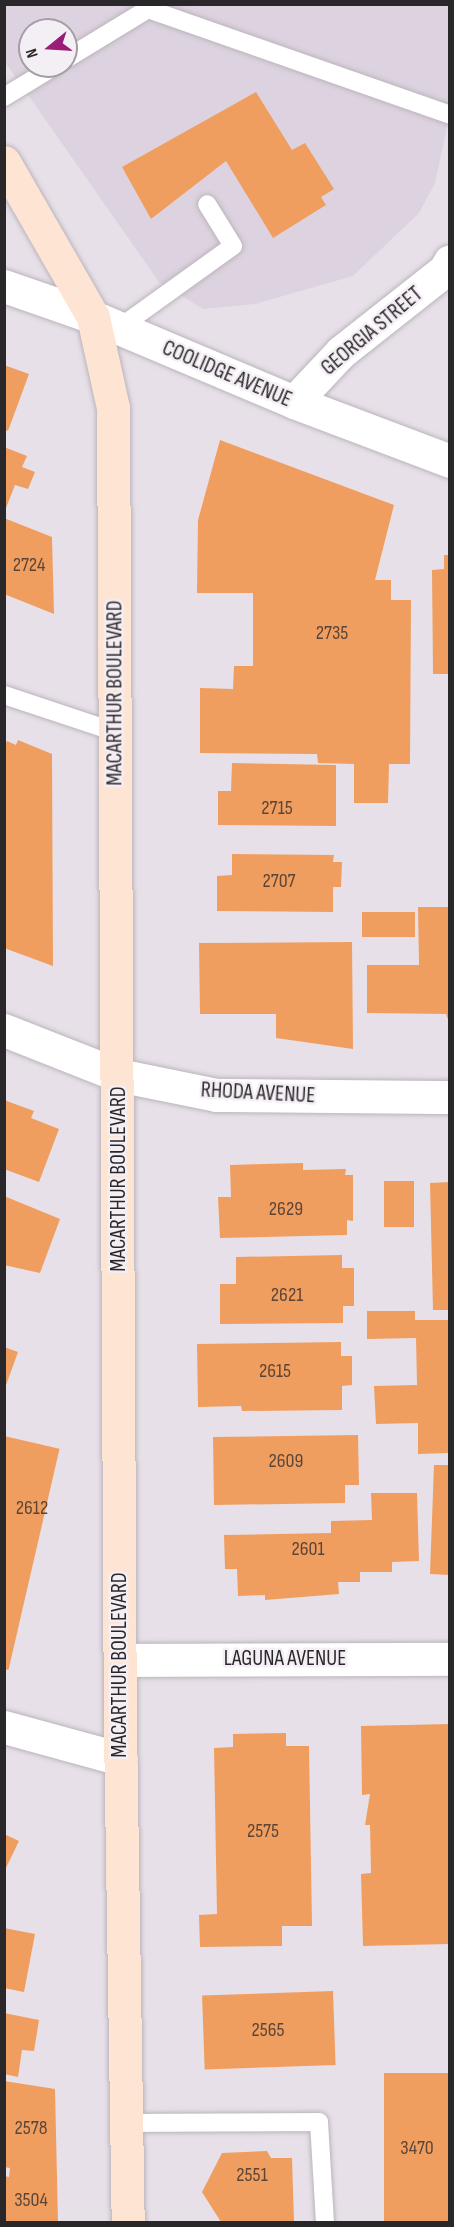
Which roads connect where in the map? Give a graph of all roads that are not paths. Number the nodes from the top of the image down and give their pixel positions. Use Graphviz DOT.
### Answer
graph roads {
  1 [pos="78,52"];
  2 [pos="35,78"];
  3 [pos="4,97"];
  4 [pos="450,116"];
  5 [pos="4,162"];
  6 [pos="207,204"];
  7 [pos="450,261"];
  8 [pos="4,286"];
  9 [pos="106,322"];
  10 [pos="294,402"];
  11 [pos="450,461"];
  12 [pos="4,694"];
  13 [pos="115,732"];
  14 [pos="4,1030"];
  15 [pos="118,1075"];
  16 [pos="450,1098"];
  17 [pos="450,1659"];
  18 [pos="120,1660"];
  19 [pos="4,1726"];
  20 [pos="121,1759"];
  21 [pos="127,2123"];
  22 [pos="128,2223"];
  23 [pos="325,2223"];
  1 -- 4 [label="lane"];
  2 -- 3 [label="lane"];
  5 -- 9 [label="main road, MACARTHUR BOULEVARD"];
  6 -- 9 [label="lane"];
  7 -- 10 [label="street, GEORGIA STREET"];
  8 -- 9 [label="street, COOLIDGE AVENUE"];
  9 -- 10 [label="street, COOLIDGE AVENUE"];
  9 -- 13 [label="main road, MACARTHUR BOULEVARD"];
  10 -- 11 [label="street, COOLIDGE AVENUE"];
  12 -- 13 [label="lane"];
  13 -- 15 [label="main road, MACARTHUR BOULEVARD"];
  14 -- 15 [label="street, RHODA AVENUE"];
  15 -- 16 [label="street, RHODA AVENUE"];
  15 -- 18 [label="main road, MACARTHUR BOULEVARD"];
  17 -- 18 [label="street, LAGUNA AVENUE"];
  18 -- 20 [label="main road, MACARTHUR BOULEVARD"];
  19 -- 20 [label="street"];
  20 -- 21 [label="main road, MACARTHUR BOULEVARD"];
  21 -- 22 [label="main road, MACARTHUR BOULEVARD"];
  21 -- 23 [label="lane"];
}
